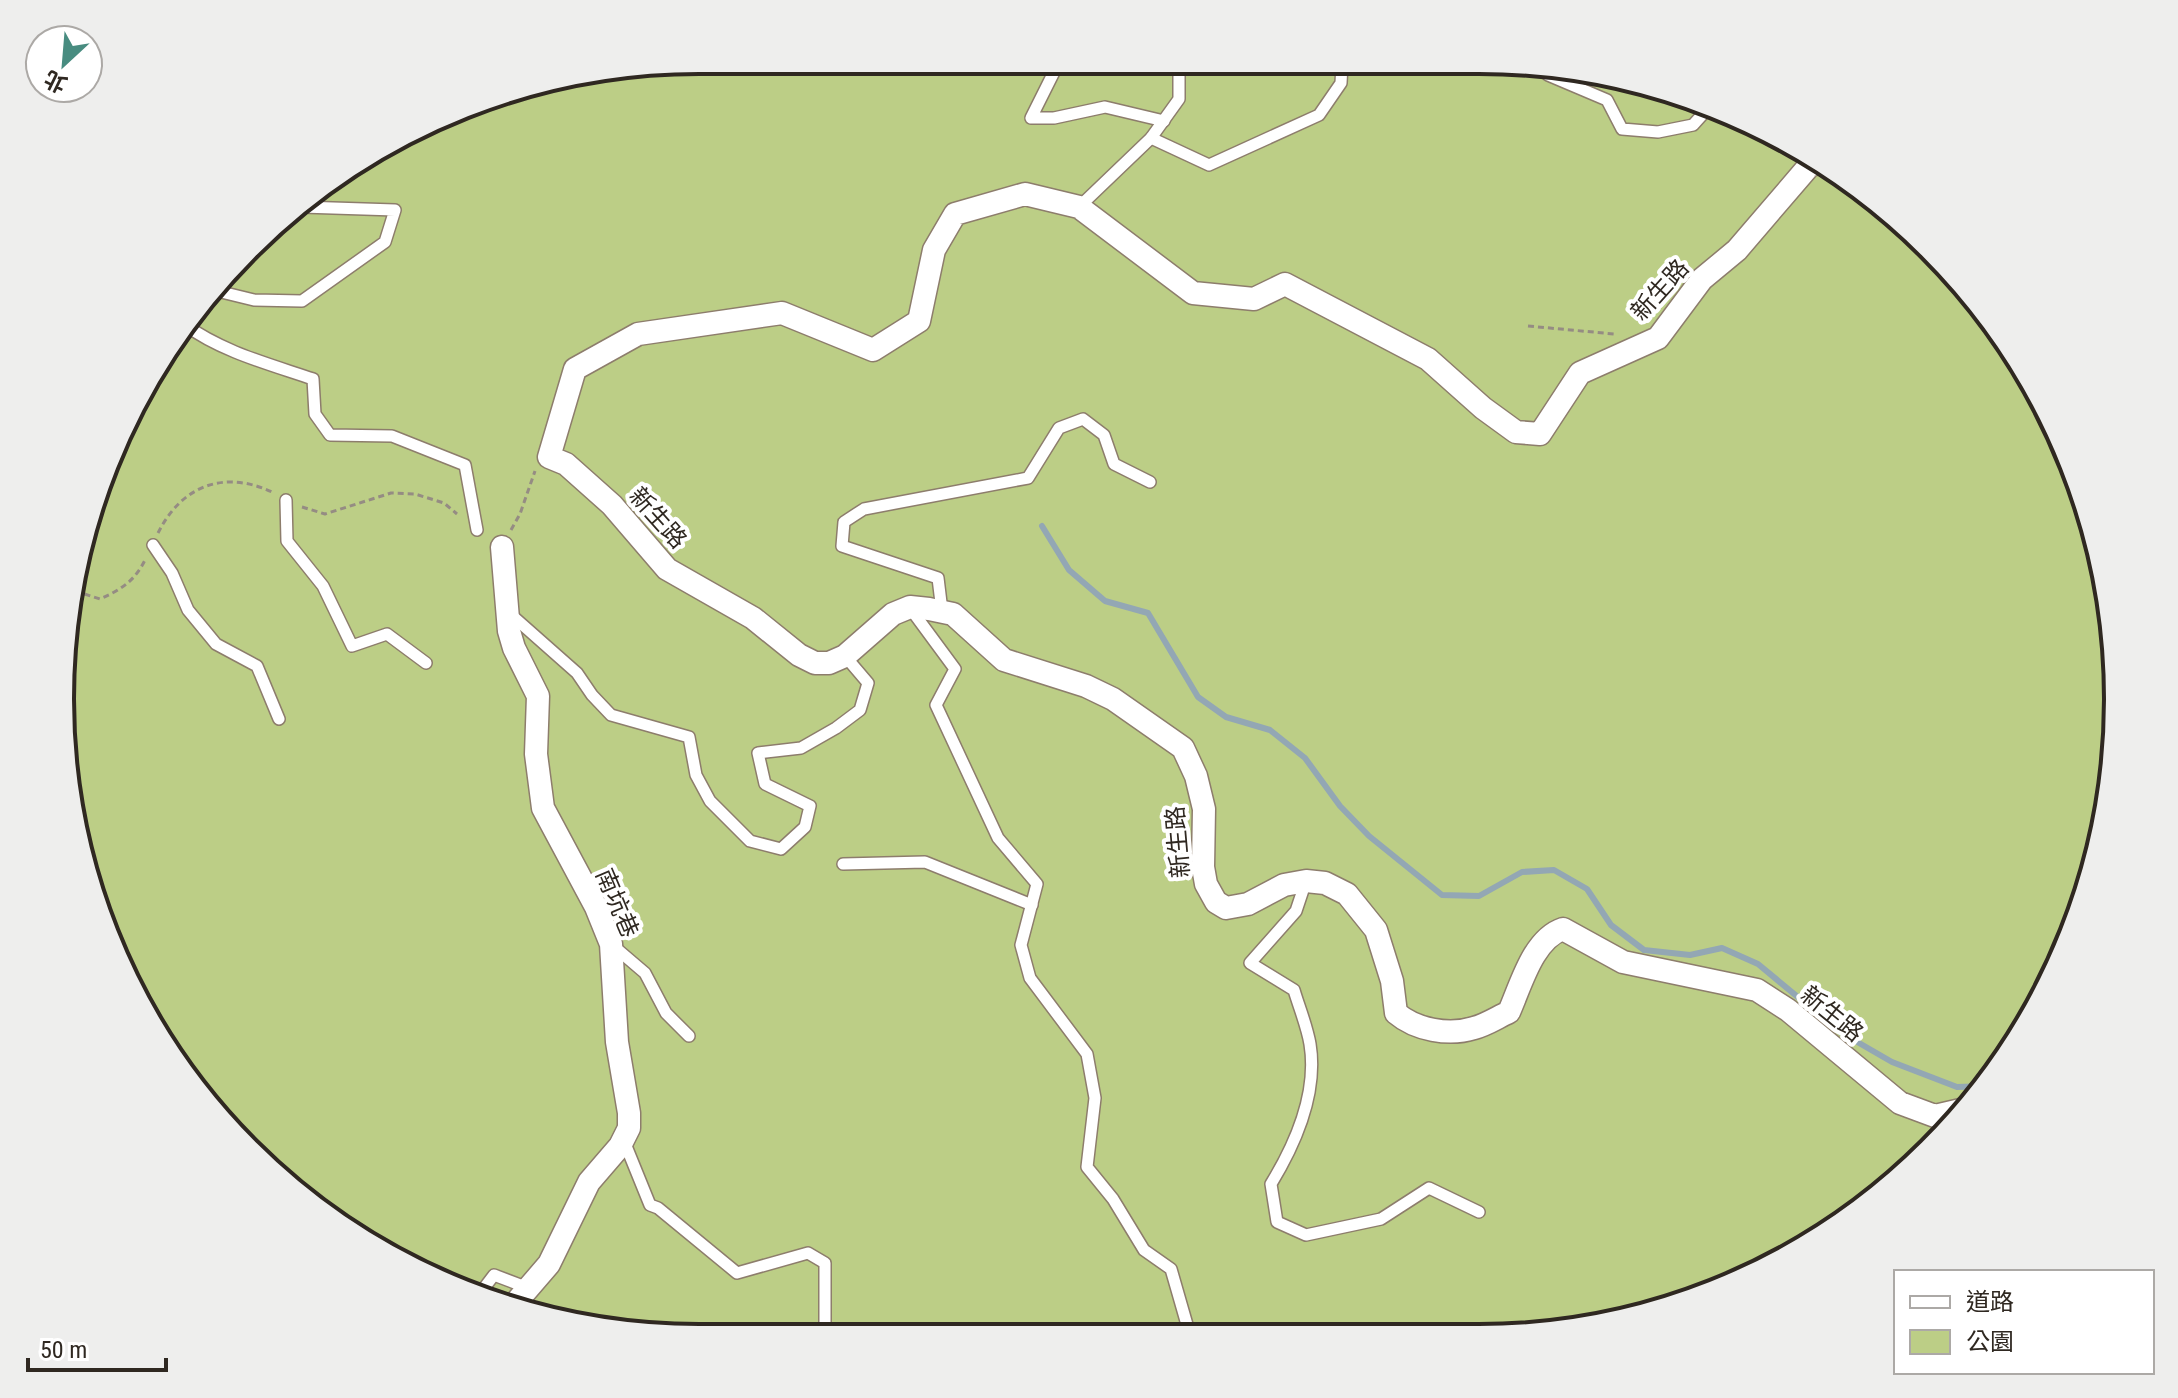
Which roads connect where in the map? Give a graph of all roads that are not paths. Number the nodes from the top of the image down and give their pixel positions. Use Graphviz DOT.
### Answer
graph roads {
  1 [pos="1053,74"];
  2 [pos="1179,74"];
  3 [pos="1341,74"];
  4 [pos="1556,79"];
  5 [pos="1702,116"];
  6 [pos="1164,121"];
  7 [pos="1151,138"];
  8 [pos="1808,168"];
  9 [pos="314,207"];
  10 [pos="1079,207"];
  11 [pos="224,293"];
  12 [pos="194,332"];
  13 [pos="1150,482"];
  14 [pos="286,500"];
  15 [pos="477,530"];
  16 [pos="153,545"];
  17 [pos="502,547"];
  18 [pos="910,607"];
  19 [pos="508,611"];
  20 [pos="942,611"];
  21 [pos="845,656"];
  22 [pos="426,663"];
  23 [pos="279,719"];
  24 [pos="843,864"];
  25 [pos="1306,881"];
  26 [pos="1032,905"];
  27 [pos="611,944"];
  28 [pos="689,1036"];
  29 [pos="1938,1122"];
  30 [pos="623,1139"];
  31 [pos="1479,1212"];
  32 [pos="486,1286"];
  33 [pos="522,1297"];
  34 [pos="825,1324"];
  35 [pos="1187,1324"];
  1 -- 6 [label="lane"];
  2 -- 6 [label="lane"];
  3 -- 7 [label="lane"];
  4 -- 5 [label="lane"];
  6 -- 7 [label="lane"];
  7 -- 10 [label="lane"];
  8 -- 10 [label="street, 新生路"];
  9 -- 11 [label="lane"];
  10 -- 21 [label="street, 新生路"];
  12 -- 15 [label="lane"];
  13 -- 20 [label="lane"];
  14 -- 22 [label="lane"];
  16 -- 23 [label="lane"];
  17 -- 19 [label="street, 南坑巷"];
  18 -- 20 [label="street, 新生路"];
  18 -- 21 [label="street"];
  18 -- 26 [label="lane"];
  19 -- 21 [label="lane"];
  19 -- 27 [label="street, 南坑巷"];
  20 -- 25 [label="street, 新生路"];
  24 -- 26 [label="lane"];
  25 -- 29 [label="street, 新生路"];
  25 -- 31 [label="lane"];
  26 -- 35 [label="lane"];
  27 -- 28 [label="lane"];
  27 -- 30 [label="street, 南坑巷"];
  30 -- 33 [label="street"];
  30 -- 34 [label="lane"];
  32 -- 33 [label="lane"];
}
